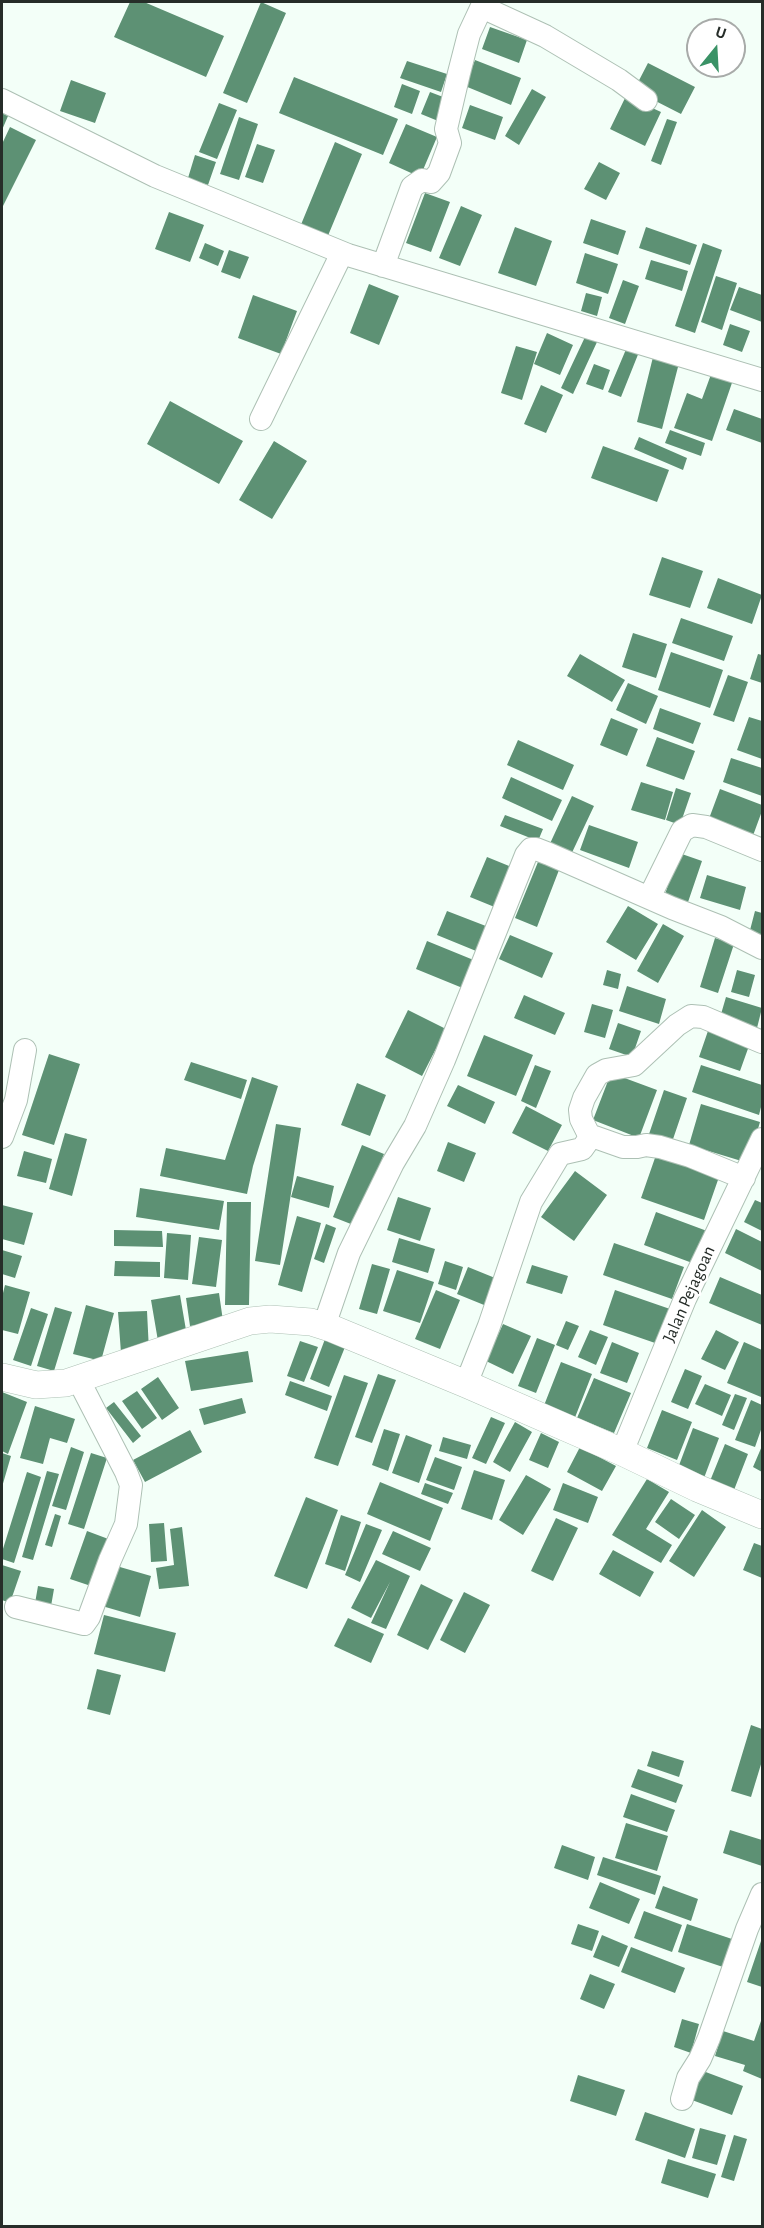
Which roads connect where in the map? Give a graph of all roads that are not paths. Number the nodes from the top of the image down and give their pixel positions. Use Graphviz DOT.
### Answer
graph roads {
  1 [pos="483,4"];
  2 [pos="2,100"];
  3 [pos="646,100"];
  4 [pos="342,253"];
  5 [pos="383,266"];
  6 [pos="762,377"];
  7 [pos="261,419"];
  8 [pos="762,850"];
  9 [pos="649,898"];
  10 [pos="762,948"];
  11 [pos="762,1042"];
  12 [pos="25,1050"];
  13 [pos="589,1135"];
  14 [pos="2,1137"];
  15 [pos="762,1140"];
  16 [pos="744,1178"];
  17 [pos="324,1326"];
  18 [pos="2,1377"];
  19 [pos="78,1379"];
  20 [pos="466,1384"];
  21 [pos="622,1452"];
  22 [pos="762,1515"];
  23 [pos="16,1607"];
  24 [pos="762,1894"];
  25 [pos="682,2099"];
  1 -- 3 [label="street"];
  1 -- 5 [label="street"];
  2 -- 4 [label="street"];
  4 -- 5 [label="street"];
  4 -- 7 [label="street"];
  5 -- 6 [label="street"];
  8 -- 9 [label="street"];
  9 -- 10 [label="street"];
  9 -- 17 [label="street"];
  11 -- 13 [label="street"];
  12 -- 14 [label="street"];
  13 -- 16 [label="street"];
  13 -- 20 [label="street"];
  15 -- 16 [label="street, Jalan Pejagoan"];
  16 -- 21 [label="street, Jalan Pejagoan"];
  17 -- 19 [label="street"];
  17 -- 20 [label="street"];
  18 -- 19 [label="street"];
  19 -- 23 [label="street"];
  20 -- 21 [label="street"];
  21 -- 22 [label="street"];
  24 -- 25 [label="street"];
}
